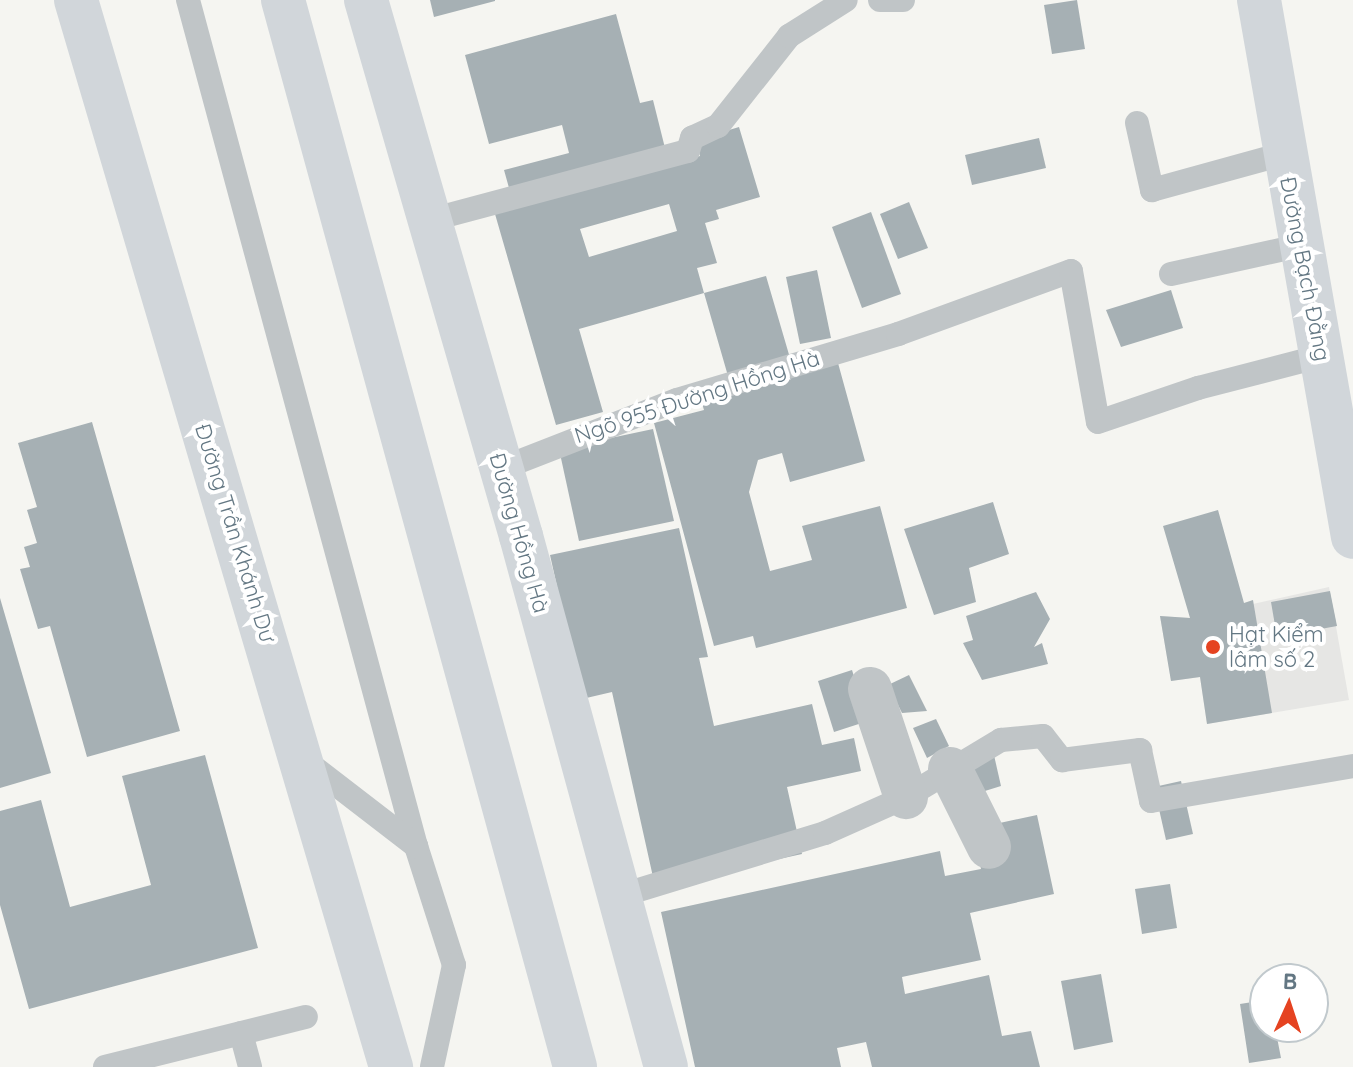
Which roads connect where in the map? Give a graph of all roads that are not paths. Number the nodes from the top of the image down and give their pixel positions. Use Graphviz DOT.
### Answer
graph roads {
  1 [pos="76,0"];
  2 [pos="188,0"];
  3 [pos="283,0"];
  4 [pos="366,0"];
  5 [pos="846,0"];
  6 [pos="880,0"];
  7 [pos="903,0"];
  8 [pos="1259,0"];
  9 [pos="1137,123"];
  10 [pos="1283,154"];
  11 [pos="430,220"];
  12 [pos="1303,245"];
  13 [pos="1171,274"];
  14 [pos="1322,356"];
  15 [pos="1343,411"];
  16 [pos="500,469"];
  17 [pos="1353,537"];
  18 [pos="870,689"];
  19 [pos="301,757"];
  20 [pos="1353,766"];
  21 [pos="950,769"];
  22 [pos="906,797"];
  23 [pos="416,846"];
  24 [pos="989,847"];
  25 [pos="619,896"];
  26 [pos="306,1017"];
  27 [pos="241,1033"];
  28 [pos="105,1067"];
  29 [pos="250,1067"];
  30 [pos="391,1067"];
  31 [pos="432,1067"];
  32 [pos="575,1067"];
  33 [pos="666,1067"];
  1 -- 19 [label="main road, Đường Trần Khánh Dư"];
  2 -- 23 [label="lane"];
  3 -- 32 [label="main road"];
  4 -- 11 [label="main road, Đường Hồng Hà"];
  5 -- 11 [label="lane"];
  6 -- 7 [label="lane"];
  8 -- 10 [label="main road, Đường Bạch Đằng"];
  9 -- 10 [label="lane"];
  10 -- 12 [label="main road, Đường Bạch Đằng"];
  11 -- 16 [label="main road, Đường Hồng Hà"];
  12 -- 13 [label="lane"];
  12 -- 14 [label="main road, Đường Bạch Đằng"];
  14 -- 15 [label="main road, Đường Bạch Đằng"];
  14 -- 16 [label="lane, Ngõ 955 Đường Hồng Hà"];
  15 -- 17 [label="main road, Đường Bạch Đằng"];
  16 -- 25 [label="main road, Đường Hồng Hà"];
  18 -- 22 [label="street"];
  19 -- 23 [label="lane"];
  19 -- 30 [label="main road, Đường Trần Khánh Dư"];
  20 -- 21 [label="lane"];
  21 -- 22 [label="lane"];
  21 -- 24 [label="street"];
  22 -- 25 [label="lane"];
  23 -- 31 [label="lane"];
  25 -- 33 [label="main road, Đường Hồng Hà"];
  26 -- 27 [label="lane"];
  27 -- 28 [label="lane"];
  27 -- 29 [label="lane"];
}
